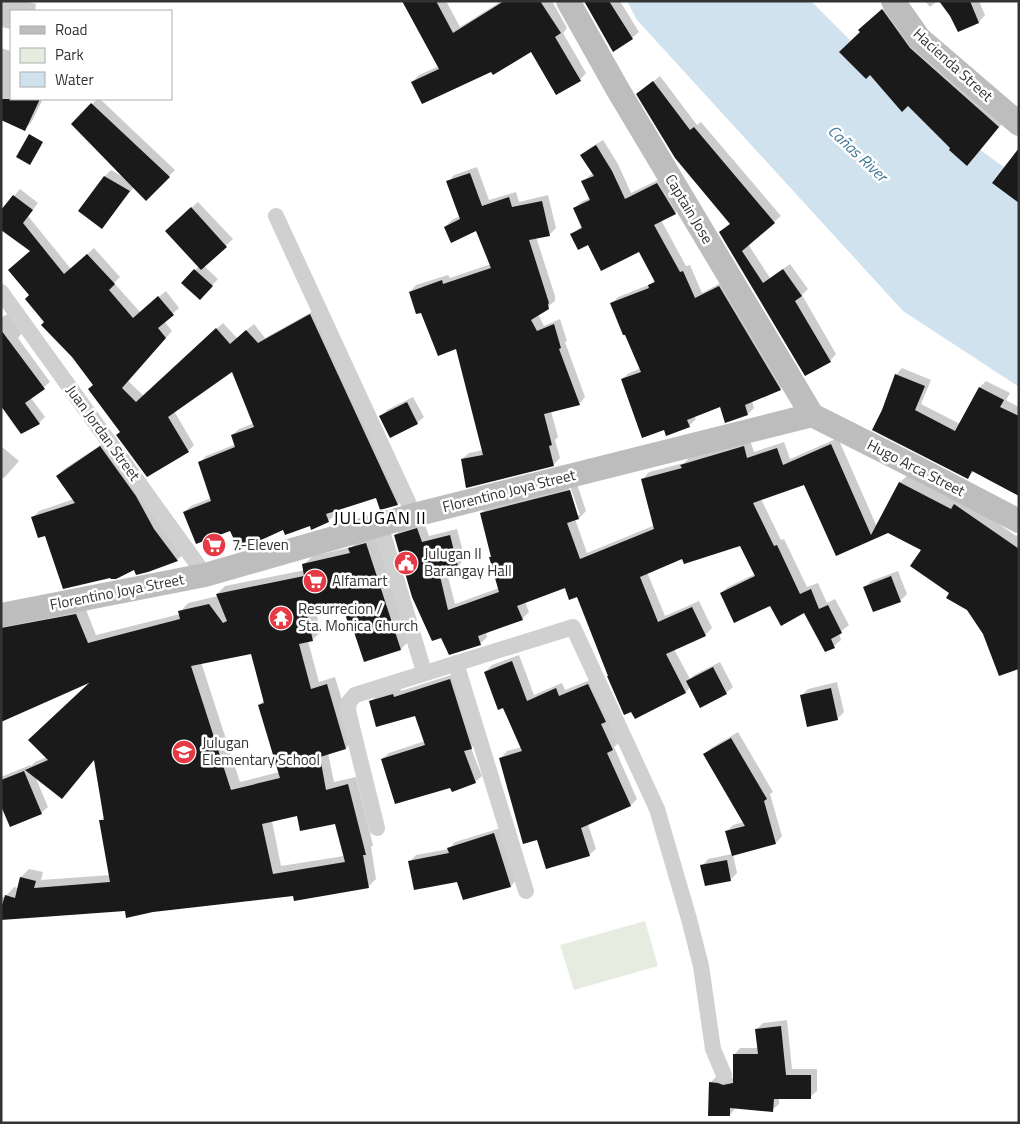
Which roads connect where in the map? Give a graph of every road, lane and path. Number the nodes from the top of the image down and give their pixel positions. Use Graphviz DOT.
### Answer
graph roads {
  1 [pos="568,1"];
  2 [pos="893,1"];
  3 [pos="1019,124"];
  4 [pos="276,216"];
  5 [pos="1,292"];
  6 [pos="812,415"];
  7 [pos="414,515"];
  8 [pos="1019,521"];
  9 [pos="380,524"];
  10 [pos="205,575"];
  11 [pos="1,615"];
  12 [pos="456,663"];
  13 [pos="424,672"];
  14 [pos="377,828"];
  15 [pos="526,891"];
  16 [pos="724,1076"];
  1 -- 6 [label="street, Captain Jose"];
  2 -- 3 [label="street, Hacienda Street"];
  4 -- 7 [label="street"];
  5 -- 10 [label="street, Juan Jordan Street"];
  6 -- 7 [label="street, Florentino Joya Street"];
  6 -- 8 [label="street, Hugo Arca Street"];
  7 -- 9 [label="street, Florentino Joya Street"];
  9 -- 10 [label="street, Florentino Joya Street"];
  9 -- 13 [label="street"];
  10 -- 11 [label="street, Florentino Joya Street"];
  12 -- 13 [label="street"];
  12 -- 15 [label="street"];
  12 -- 16 [label="street"];
  13 -- 14 [label="street"];
}
